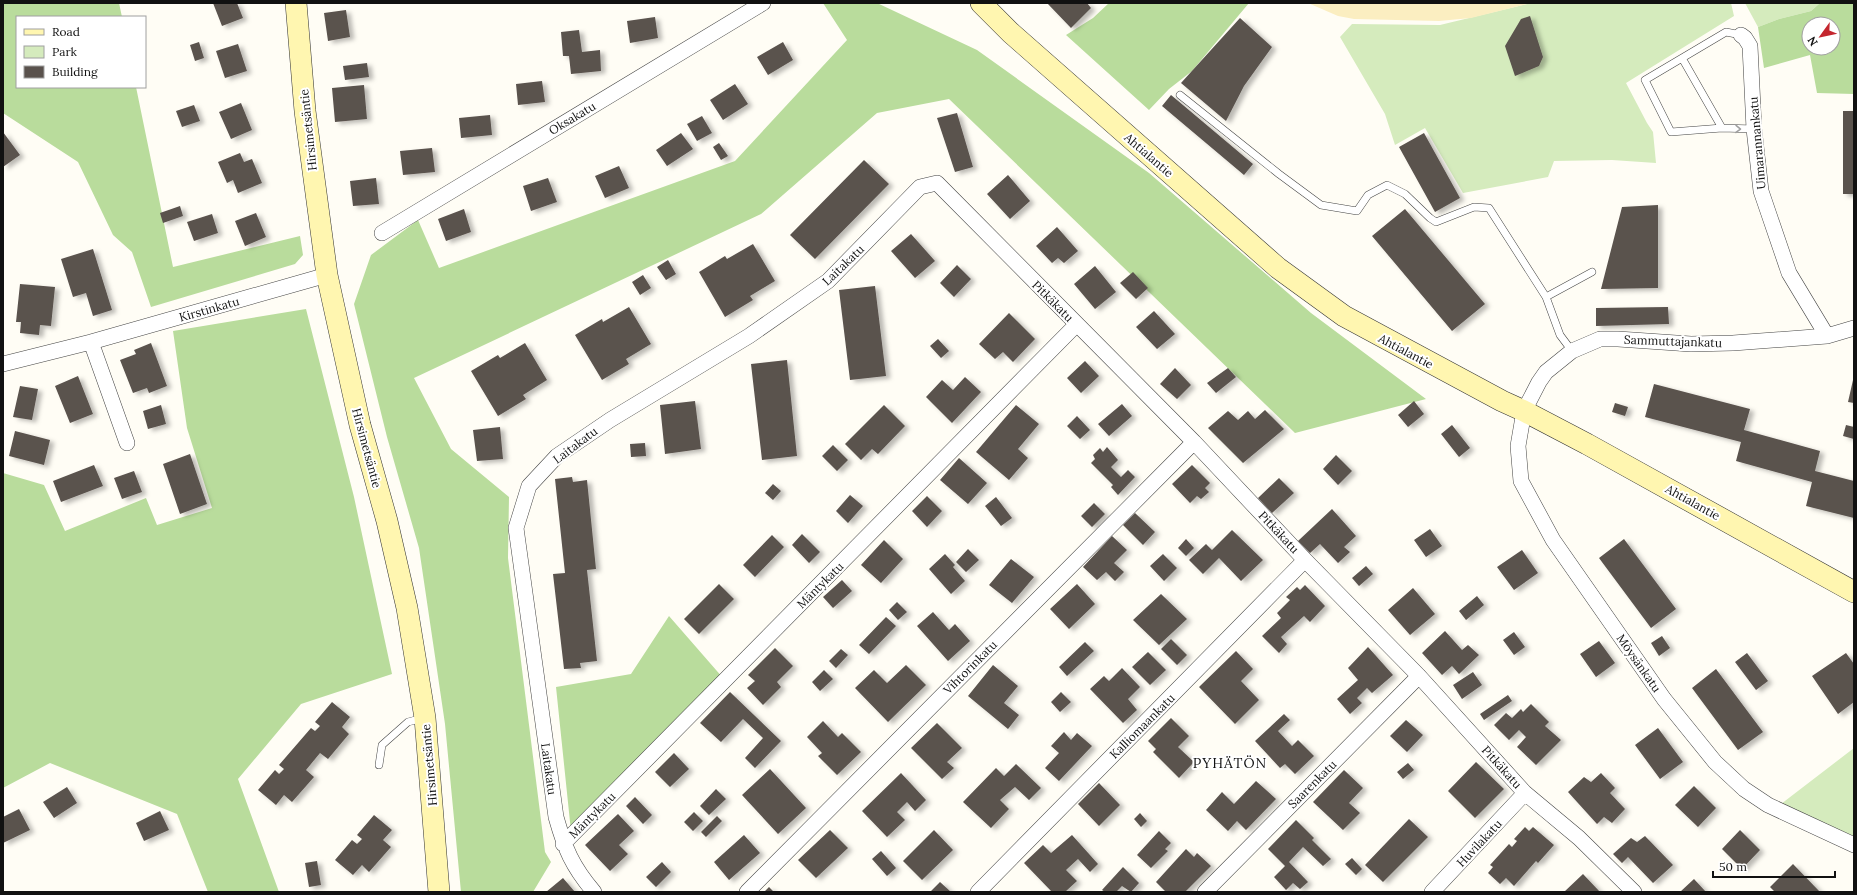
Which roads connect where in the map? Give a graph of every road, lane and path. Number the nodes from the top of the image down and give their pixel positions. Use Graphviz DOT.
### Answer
graph roads {
  1 [pos="296,3"];
  2 [pos="763,3"];
  3 [pos="964,3"];
  4 [pos="981,3"];
  5 [pos="1011,33"];
  6 [pos="1741,35"];
  7 [pos="1682,58"];
  8 [pos="1180,95"];
  9 [pos="1722,128"];
  10 [pos="1754,129"];
  11 [pos="920,187"];
  12 [pos="382,233"];
  13 [pos="1592,272"];
  14 [pos="327,275"];
  15 [pos="1546,297"];
  16 [pos="1076,325"];
  17 [pos="1854,328"];
  18 [pos="1827,336"];
  19 [pos="91,342"];
  20 [pos="1572,351"];
  21 [pos="3,364"];
  22 [pos="1524,411"];
  23 [pos="1194,442"];
  24 [pos="127,443"];
  25 [pos="1305,560"];
  26 [pos="1854,592"];
  27 [pos="1419,676"];
  28 [pos="425,718"];
  29 [pos="379,765"];
  30 [pos="1525,793"];
  31 [pos="563,844"];
  32 [pos="1854,845"];
  33 [pos="439,892"];
  34 [pos="594,892"];
  35 [pos="747,892"];
  36 [pos="978,892"];
  37 [pos="1204,892"];
  38 [pos="1432,892"];
  39 [pos="1634,892"];
  1 -- 14 [label="main road, Hirsimetsäntie"];
  2 -- 12 [label="street, Oksakatu"];
  3 -- 5 [label="main road, Ahtialantie"];
  4 -- 5 [label="main road, Ahtialantie"];
  5 -- 22 [label="main road, Ahtialantie"];
  6 -- 7 [label="lane"];
  6 -- 10 [label="street, Uimarannankatu"];
  7 -- 9 [label="lane"];
  7 -- 9 [label="lane"];
  8 -- 15 [label="lane"];
  9 -- 10 [label="lane, one-way"];
  10 -- 18 [label="street, Uimarannankatu"];
  11 -- 16 [label="street, Pitkäkatu"];
  11 -- 31 [label="street, Laitakatu"];
  13 -- 15 [label="lane"];
  14 -- 19 [label="street, Kirstinkatu"];
  14 -- 28 [label="main road, Hirsimetsäntie"];
  15 -- 20 [label="lane"];
  16 -- 23 [label="street, Pitkäkatu"];
  16 -- 31 [label="street, Mäntykatu"];
  17 -- 18 [label="street, Sammuttajankatu"];
  18 -- 20 [label="street, Sammuttajankatu"];
  19 -- 21 [label="street, Kirstinkatu"];
  19 -- 24 [label="street"];
  20 -- 22 [label="street, Sammuttajankatu"];
  22 -- 26 [label="main road, Ahtialantie"];
  22 -- 32 [label="street, Möysänkatu"];
  23 -- 25 [label="street, Pitkäkatu"];
  23 -- 35 [label="street, Vihtorinkatu"];
  25 -- 27 [label="street, Pitkäkatu"];
  25 -- 36 [label="street, Kalliomaankatu"];
  27 -- 30 [label="street, Pitkäkatu"];
  27 -- 37 [label="street, Saarenkatu"];
  28 -- 29 [label="lane"];
  28 -- 33 [label="main road, Hirsimetsäntie"];
  30 -- 38 [label="street, Huvilakatu"];
  30 -- 39 [label="street, Pitkäkatu"];
  31 -- 34 [label="street, Laitakatu"];
}
